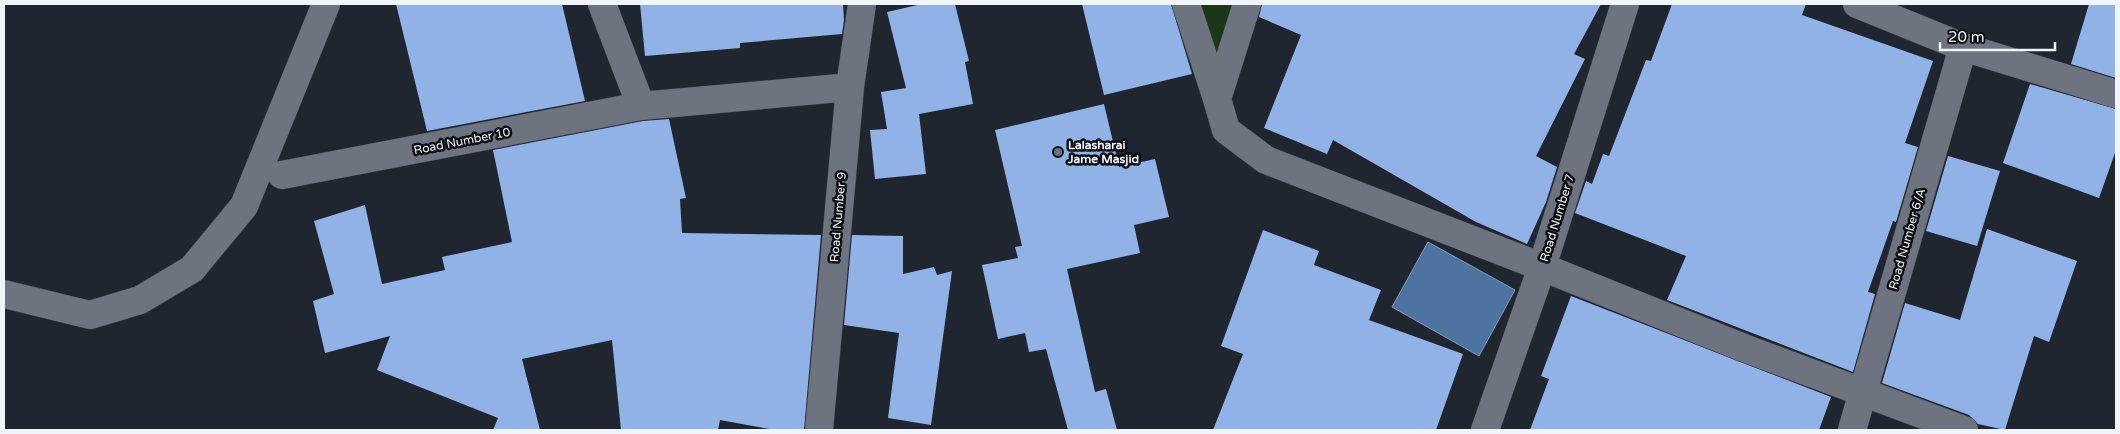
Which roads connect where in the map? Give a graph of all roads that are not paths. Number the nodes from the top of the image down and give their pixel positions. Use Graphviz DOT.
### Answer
graph roads {
  1 [pos="326,4"];
  2 [pos="602,4"];
  3 [pos="862,4"];
  4 [pos="1186,4"];
  5 [pos="1247,4"];
  6 [pos="1625,4"];
  7 [pos="1857,4"];
  8 [pos="1963,47"];
  9 [pos="850,87"];
  10 [pos="2116,94"];
  11 [pos="1217,99"];
  12 [pos="641,106"];
  13 [pos="282,175"];
  14 [pos="1542,267"];
  15 [pos="4,294"];
  16 [pos="1863,392"];
  17 [pos="819,430"];
  18 [pos="1485,430"];
  19 [pos="1852,430"];
  20 [pos="1964,430"];
  1 -- 15 [label="street"];
  2 -- 12 [label="street"];
  3 -- 9 [label="street, Road Number 9"];
  4 -- 11 [label="street"];
  5 -- 11 [label="street"];
  6 -- 14 [label="street, Road Number 7"];
  7 -- 8 [label="street"];
  8 -- 10 [label="street"];
  8 -- 16 [label="street, Road Number 6/A"];
  9 -- 12 [label="street, Road Number 10"];
  9 -- 17 [label="street, Road Number 9"];
  11 -- 14 [label="street"];
  12 -- 13 [label="street, Road Number 10"];
  14 -- 16 [label="street"];
  14 -- 18 [label="street, Road Number 7"];
  16 -- 19 [label="street, Road Number 6/A"];
  16 -- 20 [label="street"];
}
